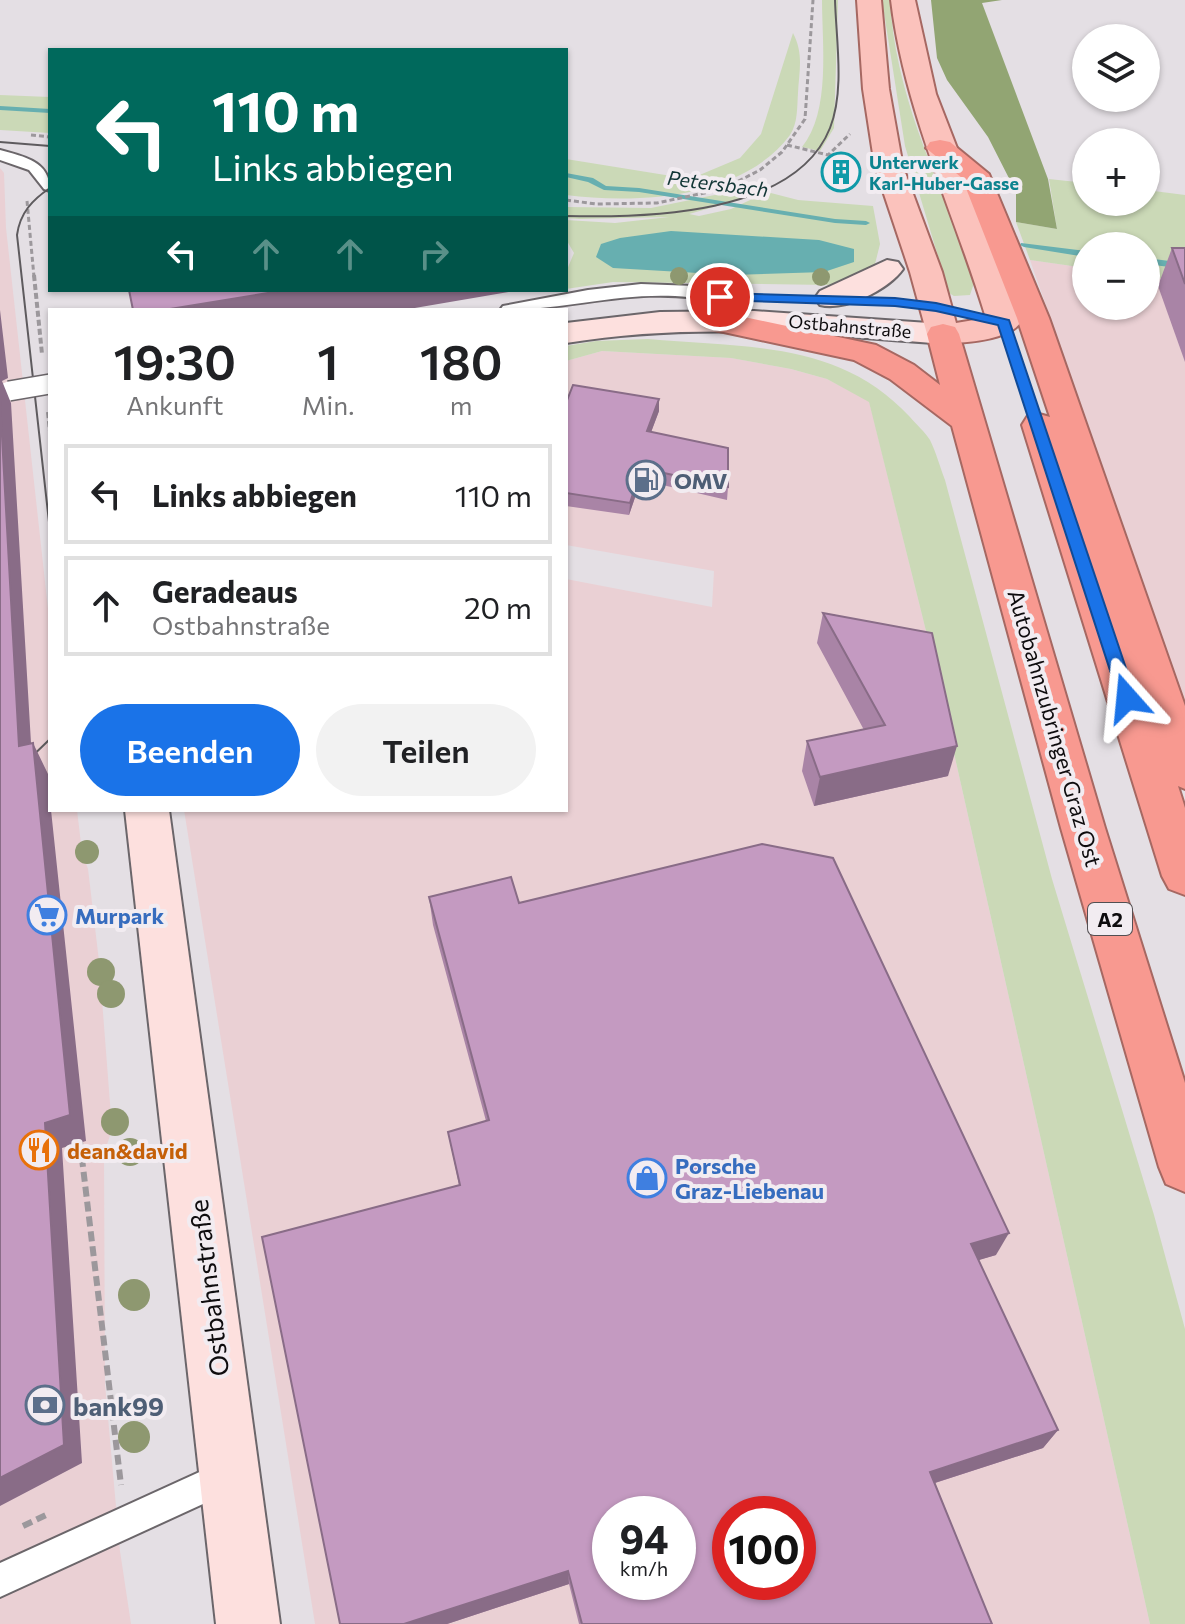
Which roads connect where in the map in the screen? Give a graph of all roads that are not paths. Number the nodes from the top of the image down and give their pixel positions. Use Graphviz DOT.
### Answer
graph roads {
  1 [pos="869,0"];
  2 [pos="903,0"];
  3 [pos="940,148"];
  4 [pos="0,154"];
  5 [pos="48,155"];
  6 [pos="48,183"];
  7 [pos="896,194"];
  8 [pos="831,298"];
  9 [pos="521,308"];
  10 [pos="718,309"];
  11 [pos="568,314"];
  12 [pos="939,320"];
  13 [pos="1004,323"];
  14 [pos="568,333"];
  15 [pos="9,391"];
  16 [pos="48,393"];
  17 [pos="967,421"];
  18 [pos="1185,772"];
  19 [pos="147,812"];
  20 [pos="1185,876"];
  21 [pos="1185,1167"];
  22 [pos="228,1475"];
  23 [pos="0,1580"];
  24 [pos="248,1624"];
  1 -- 7 [label="main road"];
  2 -- 3 [label="main road"];
  3 -- 13 [label="main road"];
  3 -- 18 [label="highway"];
  4 -- 5 [label="lane"];
  4 -- 6 [label="lane"];
  7 -- 8 [label="main road, Ostbahnstraße"];
  7 -- 12 [label="main road"];
  8 -- 10 [label="main road, Ostbahnstraße"];
  8 -- 12 [label="main road, Ostbahnstraße"];
  9 -- 10 [label="lane"];
  10 -- 11 [label="main road, Ostbahnstraße"];
  10 -- 12 [label="main road, Ostbahnstraße"];
  10 -- 14 [label="main road, Ostbahnstraße"];
  10 -- 17 [label="highway"];
  12 -- 13 [label="main road"];
  12 -- 17 [label="highway, Autobahnzubringer Graz Ost / A2"];
  13 -- 20 [label="highway"];
  15 -- 16 [label="lane, bridge"];
  17 -- 21 [label="highway, Autobahnzubringer Graz Ost / A2"];
  19 -- 22 [label="main road, Ostbahnstraße"];
  22 -- 23 [label="lane"];
  22 -- 24 [label="main road, Ostbahnstraße"];
}
